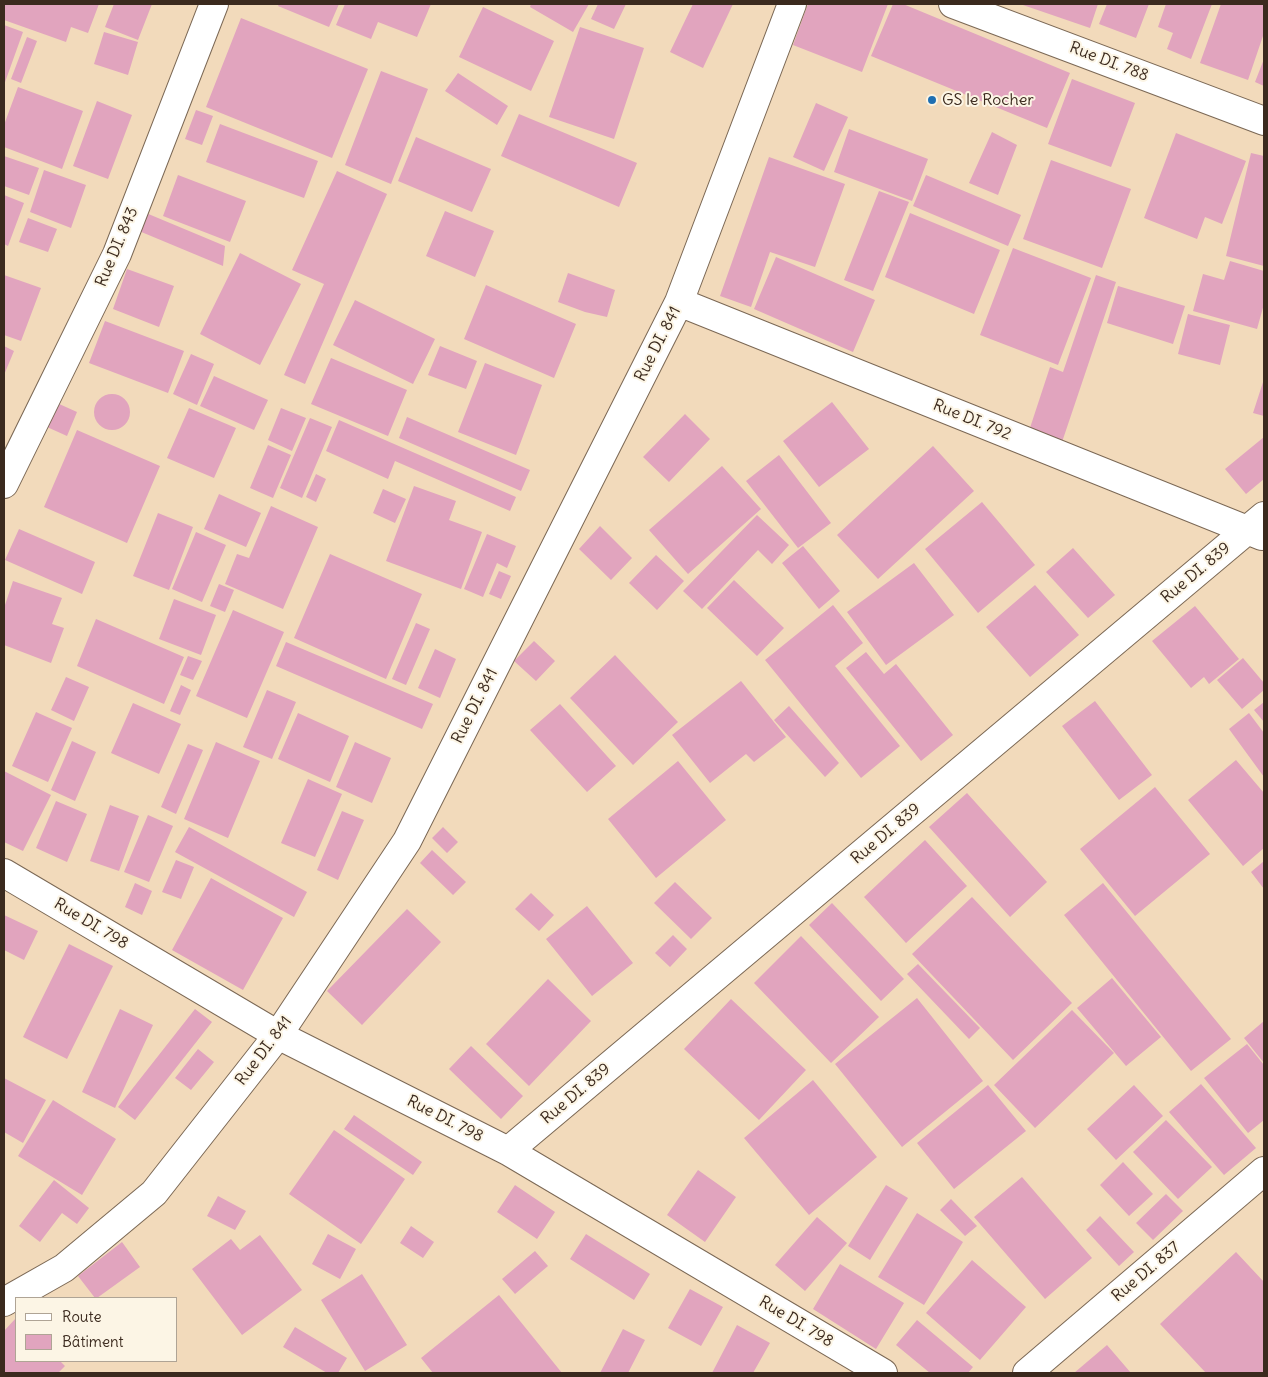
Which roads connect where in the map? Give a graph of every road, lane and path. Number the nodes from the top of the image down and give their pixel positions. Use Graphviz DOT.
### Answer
graph roads {
  1 [pos="214,4"];
  2 [pos="792,4"];
  3 [pos="953,4"];
  4 [pos="1264,121"];
  5 [pos="679,302"];
  6 [pos="4,484"];
  7 [pos="1259,528"];
  8 [pos="4,873"];
  9 [pos="278,1035"];
  10 [pos="508,1151"];
  11 [pos="1264,1171"];
  12 [pos="4,1302"];
  13 [pos="883,1373"];
  14 [pos="1027,1373"];
  1 -- 6 [label="street, Rue DI. 843"];
  2 -- 5 [label="street, Rue DI. 841"];
  3 -- 4 [label="street, Rue DI. 788"];
  5 -- 7 [label="street, Rue DI. 792"];
  5 -- 9 [label="street, Rue DI. 841"];
  7 -- 10 [label="street, Rue DI. 839"];
  8 -- 9 [label="street, Rue DI. 798"];
  9 -- 10 [label="street, Rue DI. 798"];
  9 -- 12 [label="street, Rue DI. 841"];
  10 -- 13 [label="street, Rue DI. 798"];
  11 -- 14 [label="street, Rue DI. 837"];
}
